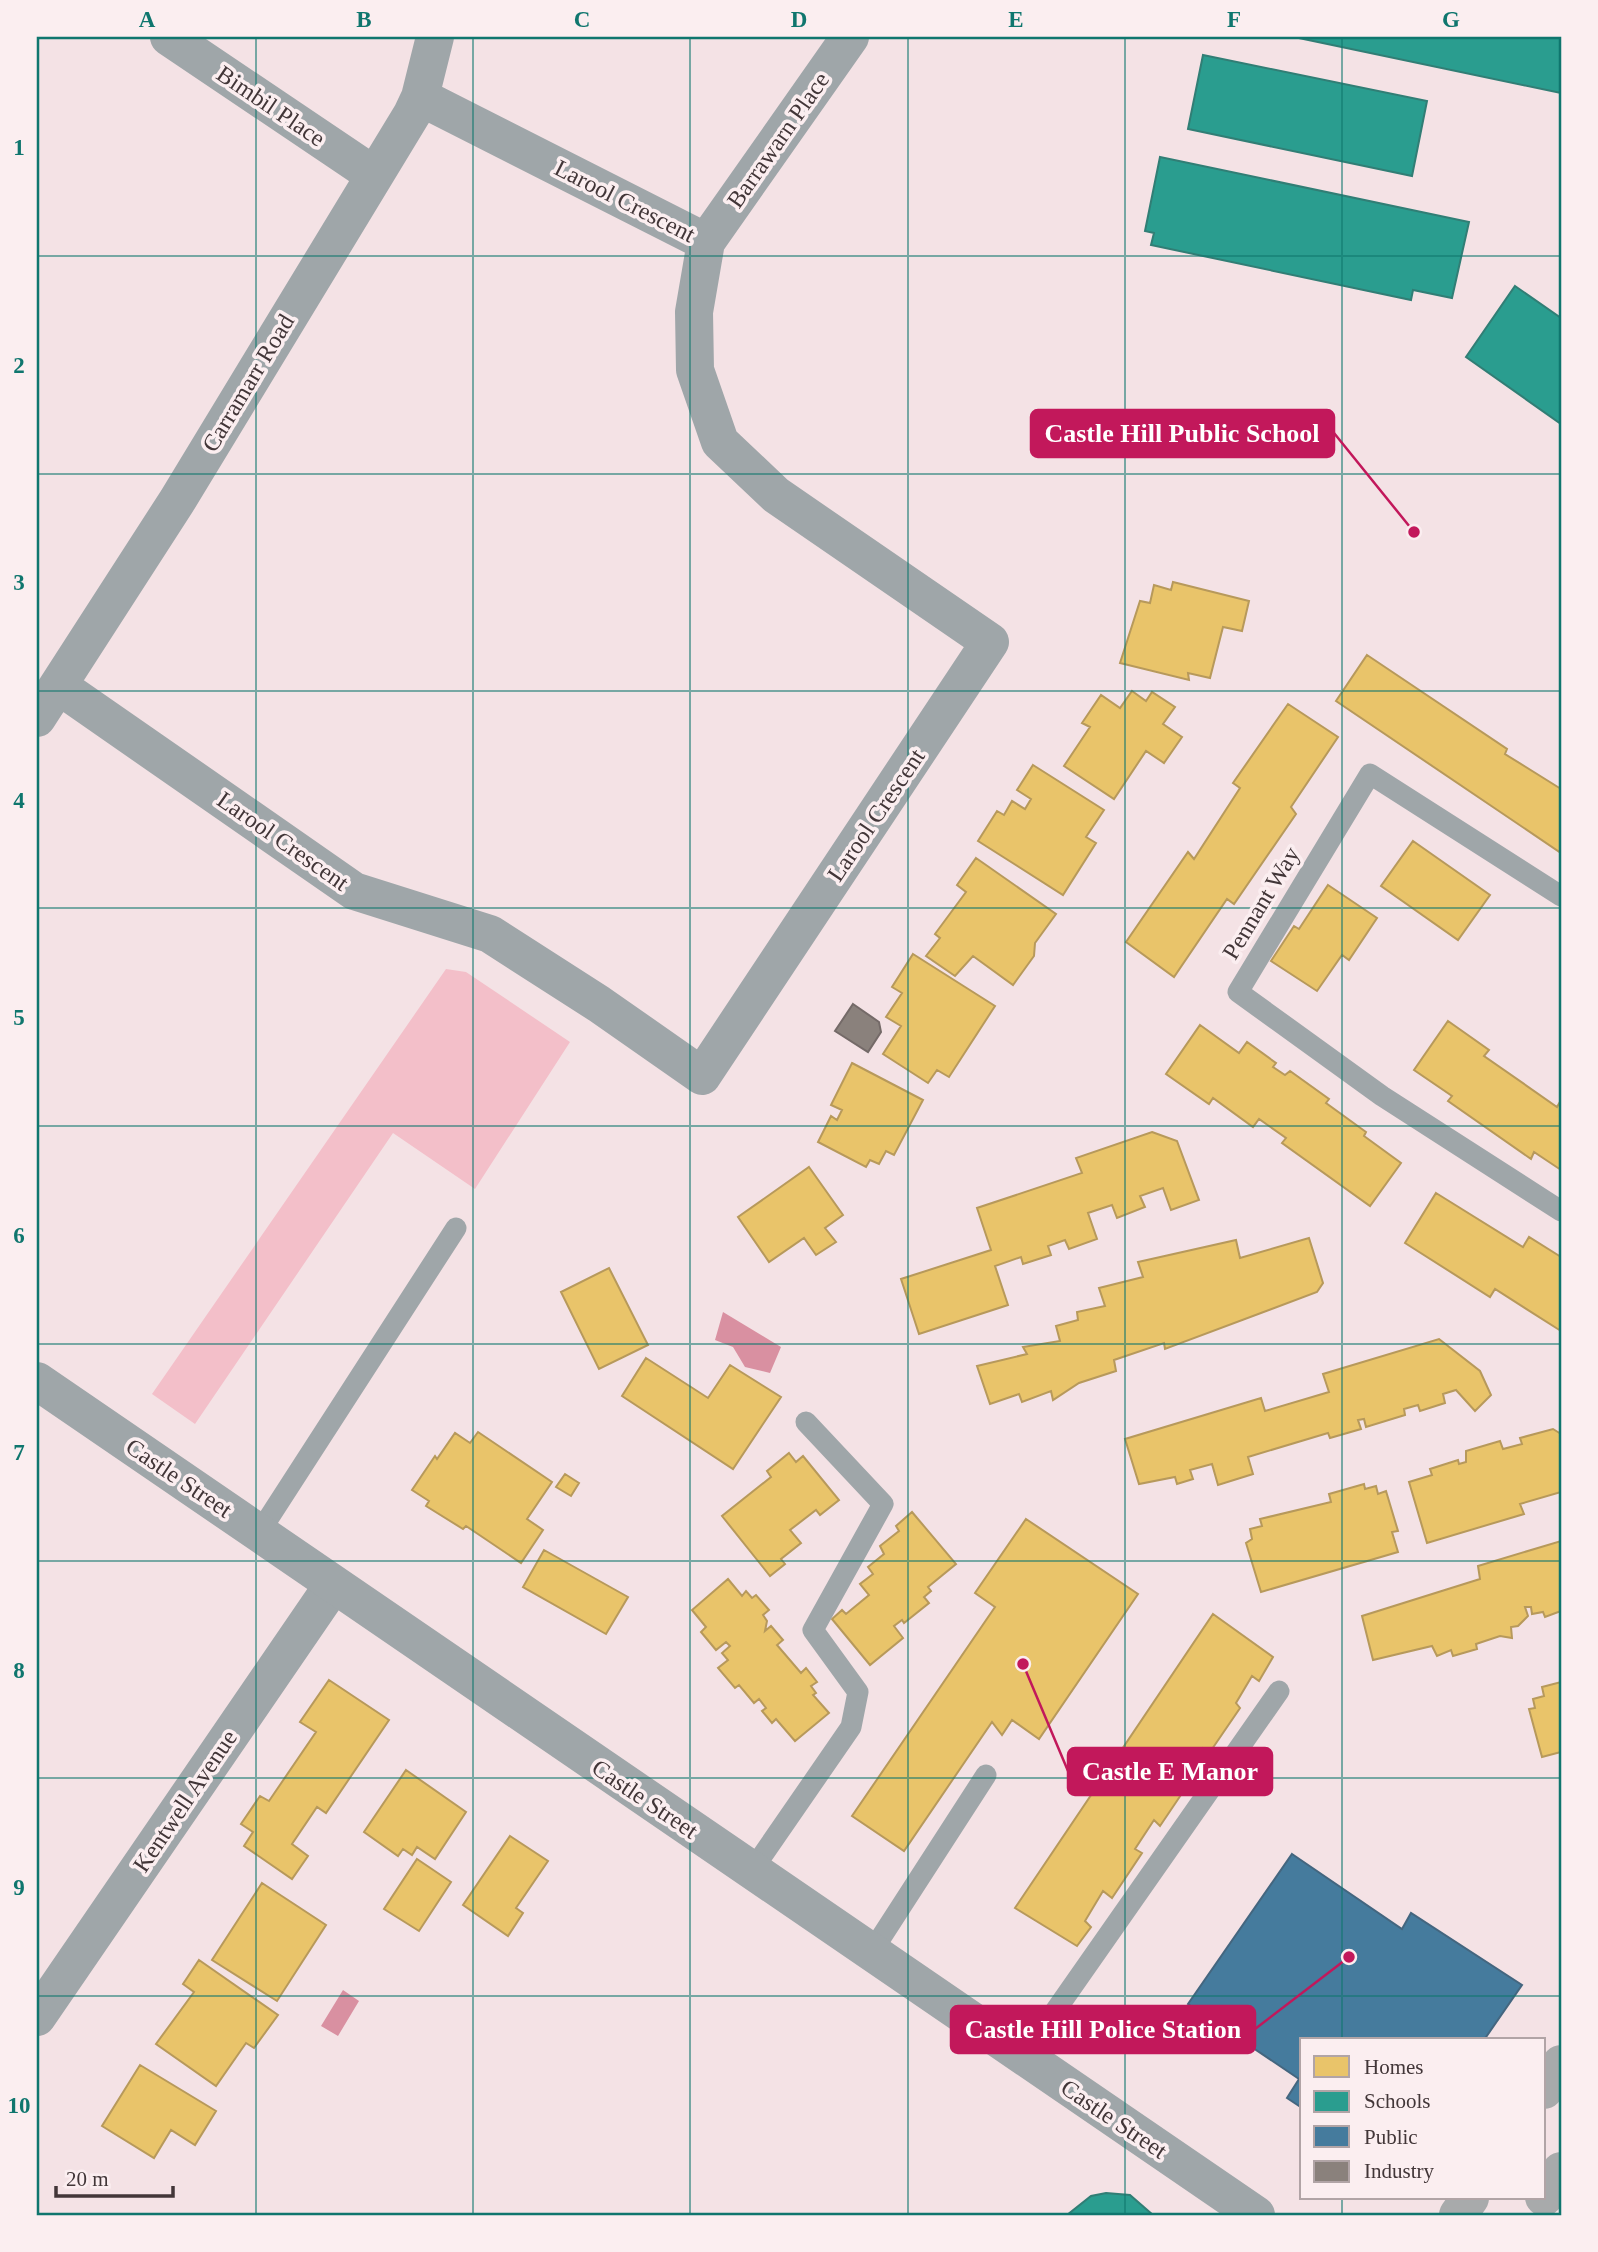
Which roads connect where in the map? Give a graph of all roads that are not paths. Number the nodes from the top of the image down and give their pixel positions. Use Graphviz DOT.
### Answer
graph roads {
  1 [pos="169,37"];
  2 [pos="435,37"];
  3 [pos="850,37"];
  4 [pos="420,97"];
  5 [pos="373,175"];
  6 [pos="706,242"];
  7 [pos="60,686"];
  8 [pos="37,718"];
  9 [pos="1561,896"];
  10 [pos="1561,1211"];
  11 [pos="456,1228"];
  12 [pos="37,1381"];
  13 [pos="806,1422"];
  14 [pos="260,1533"];
  15 [pos="333,1585"];
  16 [pos="1279,1691"];
  17 [pos="986,1775"];
  18 [pos="751,1872"];
  19 [pos="871,1953"];
  20 [pos="37,2017"];
  21 [pos="1023,2057"];
  22 [pos="1561,2064"];
  23 [pos="1546,2087"];
  24 [pos="1561,2171"];
  25 [pos="1546,2193"];
  26 [pos="1469,2200"];
  27 [pos="1541,2200"];
  28 [pos="1256,2215"];
  29 [pos="1458,2215"];
  30 [pos="1531,2215"];
  1 -- 5 [label="street, Bimbil Place"];
  2 -- 4 [label="street, Carramarr Road"];
  3 -- 6 [label="street, Barrawarn Place"];
  4 -- 5 [label="street, Carramarr Road"];
  4 -- 6 [label="street, Larool Crescent"];
  5 -- 7 [label="street, Carramarr Road"];
  6 -- 7 [label="street, Larool Crescent"];
  7 -- 8 [label="street, Carramarr Road"];
  9 -- 10 [label="lane, Pennant Way"];
  11 -- 14 [label="lane"];
  12 -- 14 [label="street, Castle Street"];
  13 -- 18 [label="lane"];
  14 -- 15 [label="street, Castle Street"];
  15 -- 18 [label="street, Castle Street"];
  15 -- 20 [label="street, Kentwell Avenue"];
  16 -- 21 [label="lane"];
  17 -- 19 [label="lane"];
  18 -- 19 [label="street, Castle Street"];
  19 -- 21 [label="street, Castle Street"];
  21 -- 28 [label="street, Castle Street"];
  22 -- 23 [label="main road"];
  24 -- 25 [label="main road"];
  26 -- 29 [label="main road"];
  27 -- 30 [label="main road"];
}
